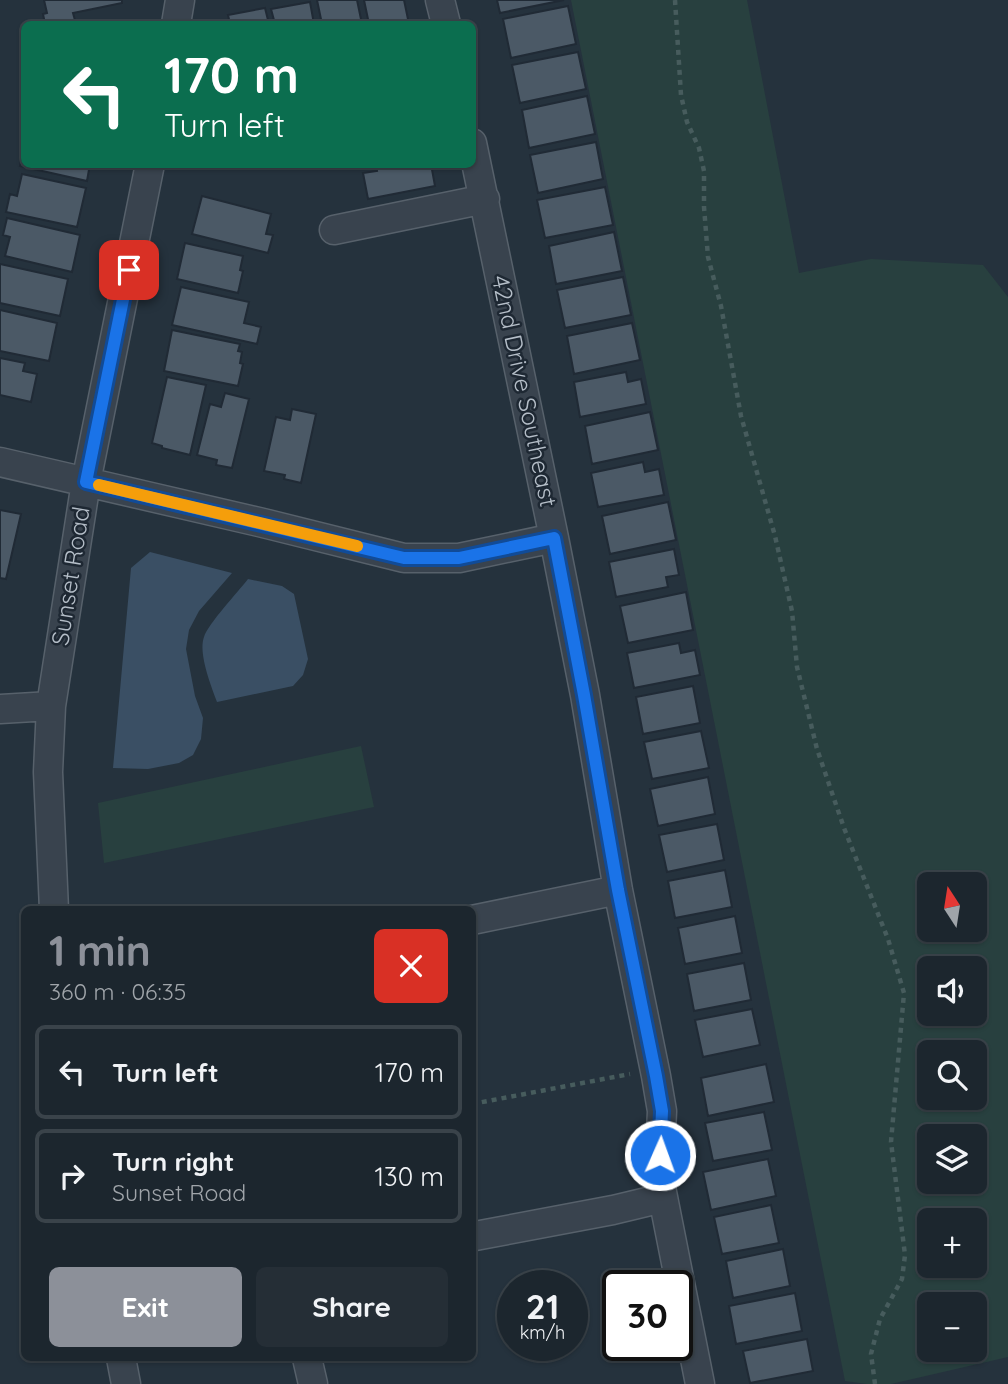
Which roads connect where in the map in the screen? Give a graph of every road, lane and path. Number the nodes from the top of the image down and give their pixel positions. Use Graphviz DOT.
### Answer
graph roads {
  1 [pos="180,0"];
  2 [pos="440,0"];
  3 [pos="676,0"];
  4 [pos="176,21"];
  5 [pos="445,21"];
  6 [pos="476,160"];
  7 [pos="149,168"];
  8 [pos="485,199"];
  9 [pos="334,230"];
  10 [pos="0,462"];
  11 [pos="86,482"];
  12 [pos="554,538"];
  13 [pos="51,706"];
  14 [pos="0,709"];
  15 [pos="618,890"];
  16 [pos="54,906"];
  17 [pos="476,919"];
  18 [pos="655,1069"];
  19 [pos="476,1103"];
  20 [pos="663,1198"];
  21 [pos="476,1236"];
  22 [pos="122,1361"];
  23 [pos="308,1361"];
  24 [pos="126,1384"];
  25 [pos="313,1384"];
  26 [pos="700,1384"];
  27 [pos="875,1384"];
  1 -- 4 [label="street"];
  2 -- 5 [label="street"];
  3 -- 27 [label="path"];
  6 -- 8 [label="street, 42nd Drive Southeast"];
  7 -- 11 [label="street, Sunset Road"];
  8 -- 9 [label="street"];
  8 -- 12 [label="street, 42nd Drive Southeast"];
  10 -- 11 [label="street"];
  11 -- 12 [label="street"];
  11 -- 13 [label="street, Sunset Road"];
  12 -- 15 [label="street, 42nd Drive Southeast"];
  13 -- 14 [label="street"];
  13 -- 16 [label="street, Sunset Road"];
  15 -- 17 [label="street"];
  15 -- 18 [label="street, 42nd Drive Southeast"];
  18 -- 19 [label="path"];
  18 -- 20 [label="street, 42nd Drive Southeast"];
  20 -- 21 [label="street"];
  20 -- 26 [label="street, 42nd Drive Southeast"];
  22 -- 24 [label="street"];
  23 -- 25 [label="street"];
}
